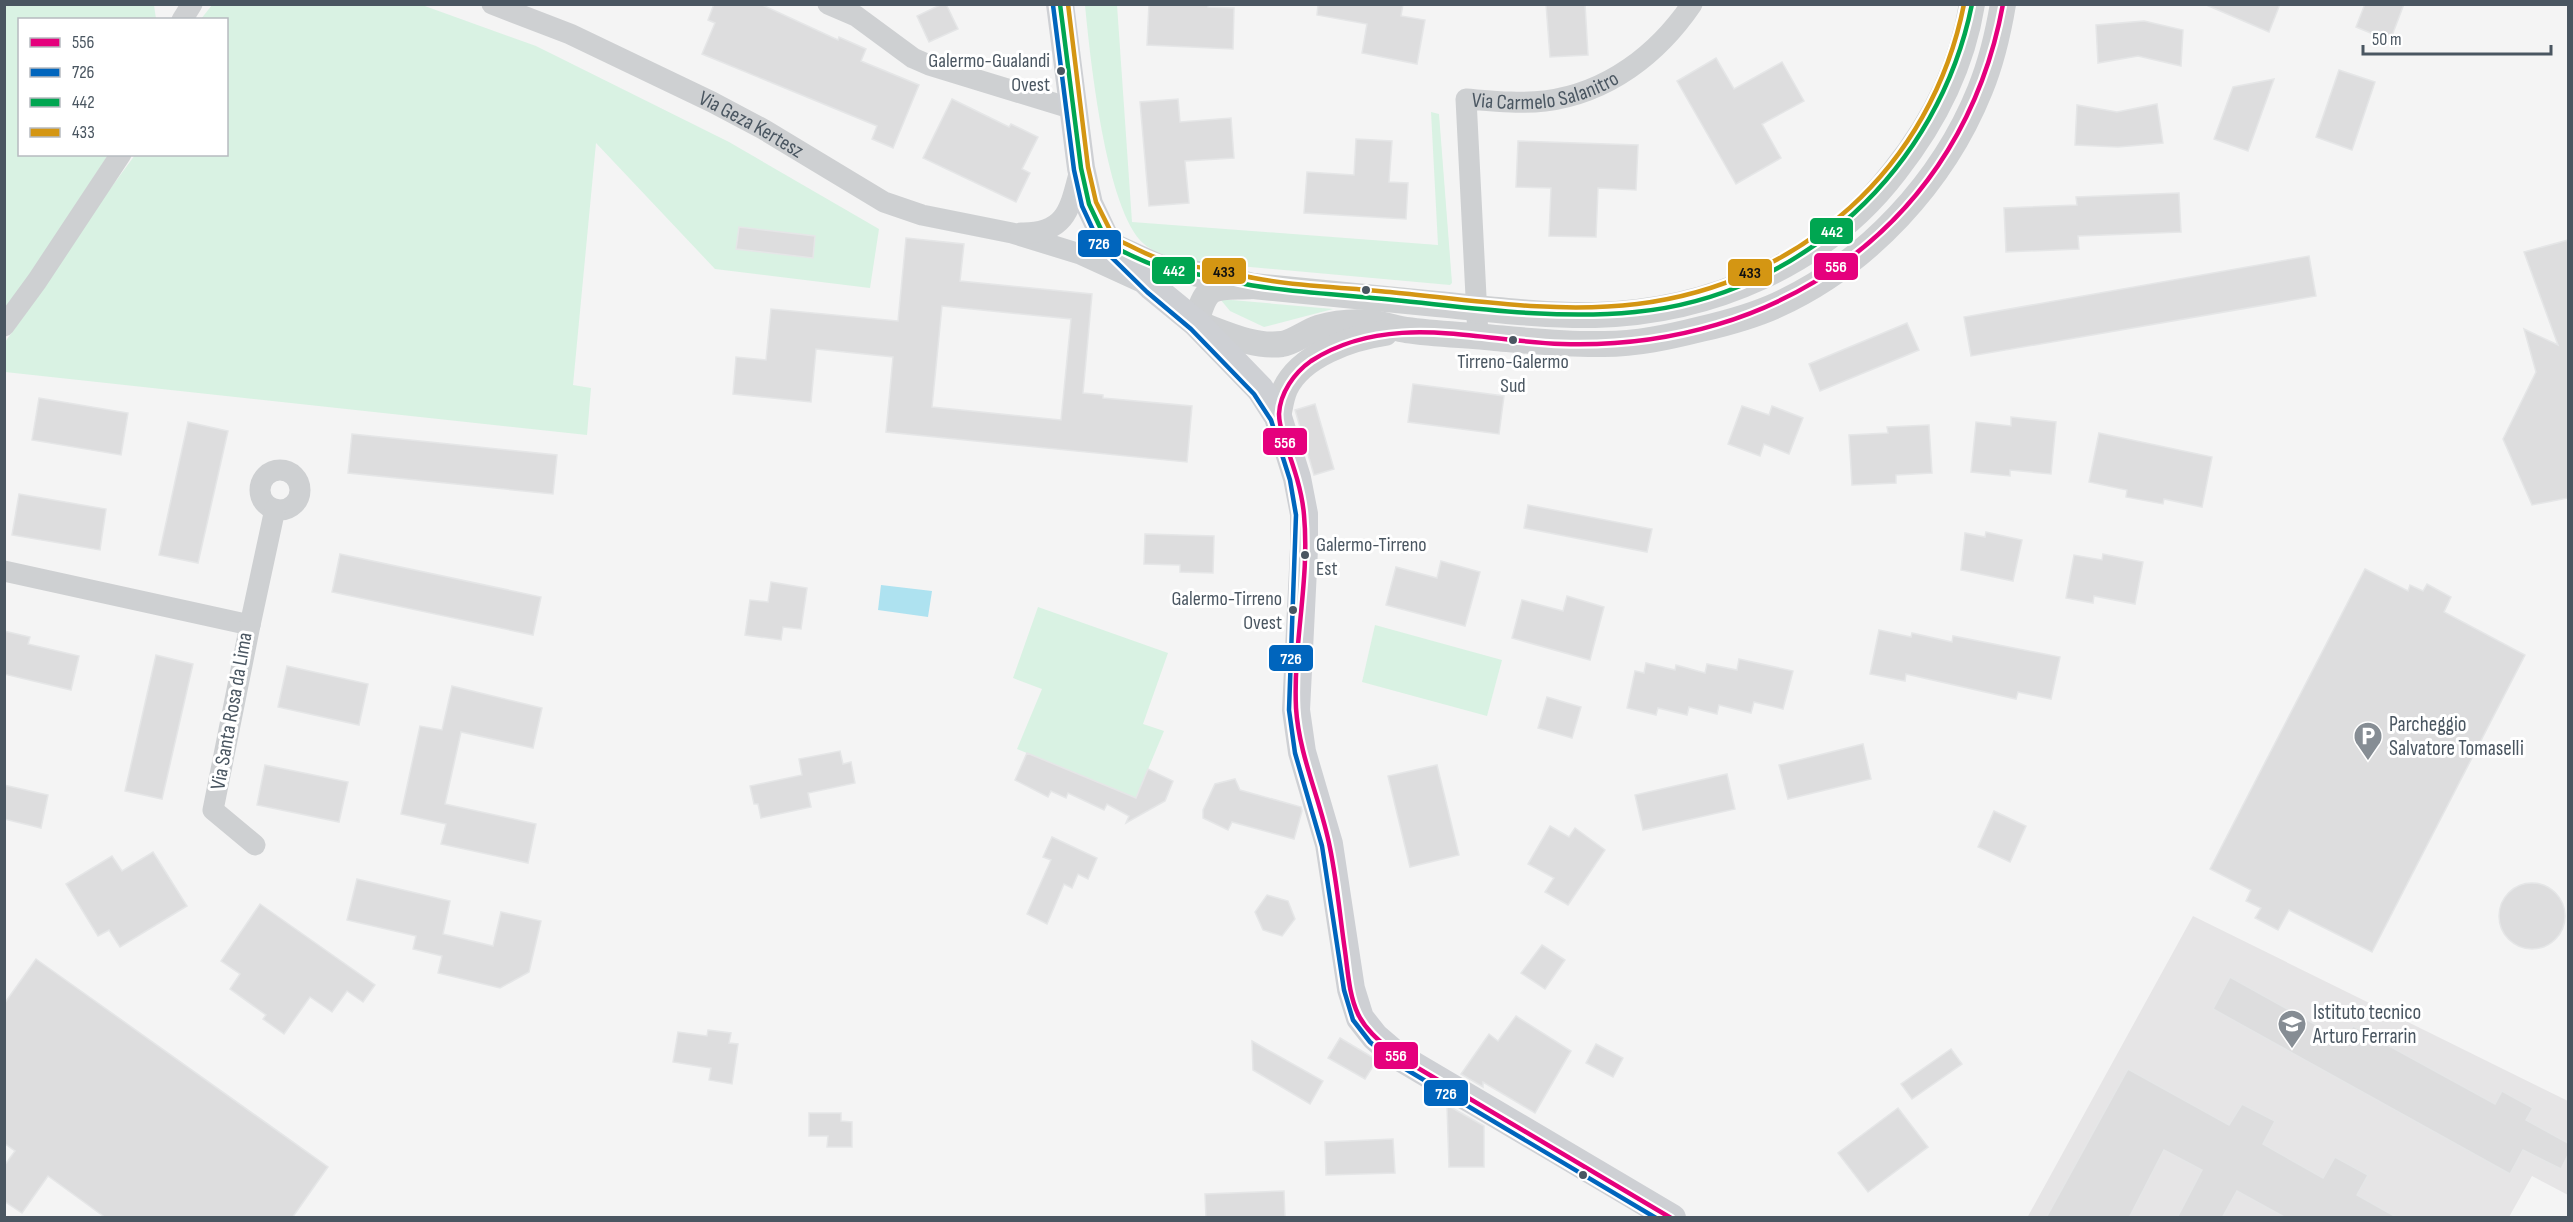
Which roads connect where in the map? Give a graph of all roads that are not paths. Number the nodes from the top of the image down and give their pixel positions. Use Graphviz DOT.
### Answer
graph roads {
  1 [pos="192,4"];
  2 [pos="492,4"];
  3 [pos="828,4"];
  4 [pos="1060,4"];
  5 [pos="1692,4"];
  6 [pos="1972,4"];
  7 [pos="2003,4"];
  8 [pos="183,18"];
  9 [pos="1073,109"];
  10 [pos="120,156"];
  11 [pos="1081,168"];
  12 [pos="1012,233"];
  13 [pos="1108,244"];
  14 [pos="1253,286"];
  15 [pos="1152,288"];
  16 [pos="1476,308"];
  17 [pos="1196,323"];
  18 [pos="4,326"];
  19 [pos="1405,330"];
  20 [pos="1478,336"];
  21 [pos="1278,417"];
  22 [pos="275,509"];
  23 [pos="4,571"];
  24 [pos="250,625"];
  25 [pos="255,845"];
  26 [pos="1672,1218"];
  1 -- 8 [label="street"];
  2 -- 12 [label="street, Via Geza Kertesz"];
  3 -- 9 [label="street"];
  4 -- 9 [label="main road"];
  5 -- 16 [label="street, Via Carmelo Salanitro"];
  6 -- 16 [label="street"];
  7 -- 20 [label="street"];
  9 -- 11 [label="main road"];
  10 -- 18 [label="street"];
  11 -- 12 [label="street"];
  11 -- 13 [label="main road"];
  12 -- 15 [label="street"];
  13 -- 14 [label="street"];
  13 -- 15 [label="main road"];
  14 -- 16 [label="street"];
  14 -- 17 [label="street"];
  15 -- 17 [label="main road"];
  16 -- 20 [label="street"];
  17 -- 19 [label="street"];
  17 -- 21 [label="main road"];
  19 -- 20 [label="street"];
  19 -- 21 [label="street"];
  21 -- 26 [label="main road"];
  22 -- 24 [label="street"];
  23 -- 24 [label="street, Via Santa Rosa da Lima"];
  24 -- 25 [label="street, Via Santa Rosa da Lima"];
}
